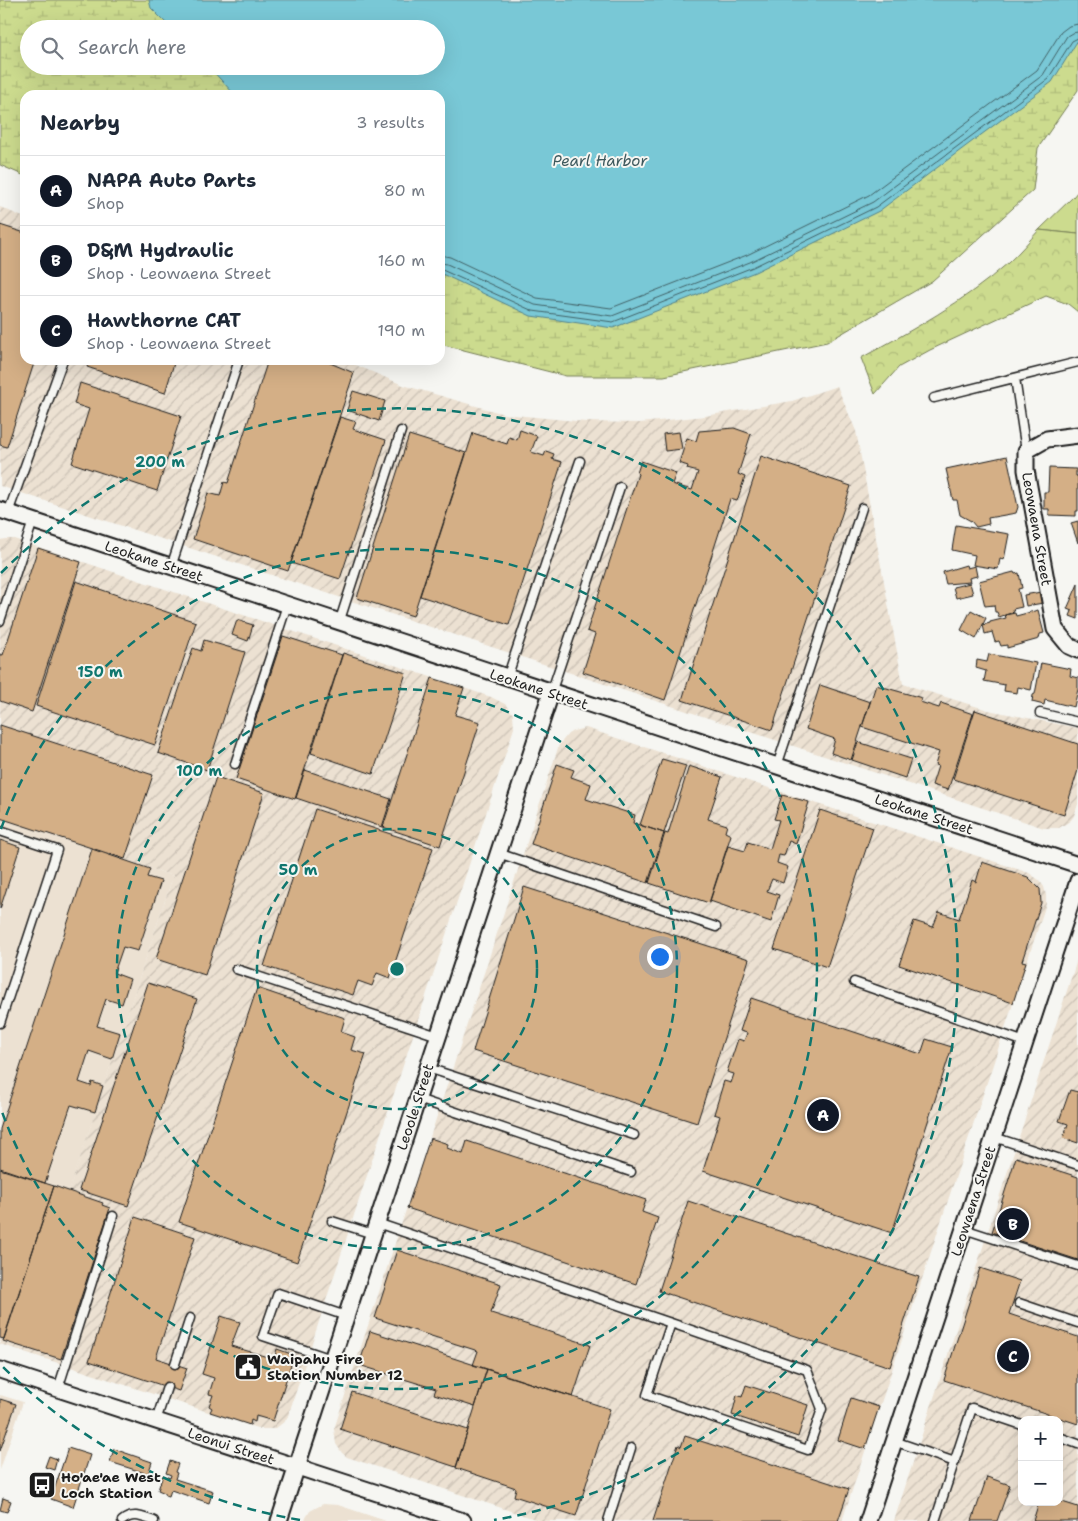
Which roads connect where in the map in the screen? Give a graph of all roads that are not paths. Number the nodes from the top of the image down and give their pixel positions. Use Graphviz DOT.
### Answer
graph roads {
  1 [pos="1078,362"];
  2 [pos="61,365"];
  3 [pos="237,365"];
  4 [pos="1015,378"];
  5 [pos="934,398"];
  6 [pos="401,431"];
  7 [pos="1078,435"];
  8 [pos="1026,451"];
  9 [pos="580,461"];
  10 [pos="620,486"];
  11 [pos="862,508"];
  12 [pos="4,512"];
  13 [pos="33,521"];
  14 [pos="171,567"];
  15 [pos="287,606"];
  16 [pos="0,621"];
  17 [pos="339,623"];
  18 [pos="1078,650"];
  19 [pos="507,678"];
  20 [pos="551,693"];
  21 [pos="1040,713"];
  22 [pos="1078,722"];
  23 [pos="235,764"];
  24 [pos="777,766"];
  25 [pos="0,832"];
  26 [pos="498,853"];
  27 [pos="1078,865"];
  28 [pos="1078,881"];
  29 [pos="716,927"];
  30 [pos="236,969"];
  31 [pos="854,982"];
  32 [pos="0,1023"];
  33 [pos="438,1036"];
  34 [pos="1025,1042"];
  35 [pos="428,1068"];
  36 [pos="418,1099"];
  37 [pos="634,1135"];
  38 [pos="994,1137"];
  39 [pos="1078,1165"];
  40 [pos="631,1172"];
  41 [pos="113,1216"];
  42 [pos="332,1221"];
  43 [pos="375,1229"];
  44 [pos="964,1229"];
  45 [pos="1078,1266"];
  46 [pos="1019,1303"];
  47 [pos="346,1316"];
  48 [pos="190,1318"];
  49 [pos="671,1323"];
  50 [pos="1078,1323"];
  51 [pos="332,1359"];
  52 [pos="175,1364"];
  53 [pos="0,1370"];
  54 [pos="168,1387"];
  55 [pos="58,1389"];
  56 [pos="156,1421"];
  57 [pos="1018,1424"];
  58 [pos="1063,1438"];
  59 [pos="894,1441"];
  60 [pos="1078,1444"];
  61 [pos="631,1448"];
  62 [pos="955,1462"];
  63 [pos="296,1467"];
  64 [pos="122,1521"];
  65 [pos="154,1521"];
  66 [pos="279,1521"];
  67 [pos="463,1521"];
  68 [pos="608,1521"];
  69 [pos="868,1521"];
  70 [pos="935,1521"];
  1 -- 4 [label="lane"];
  2 -- 12 [label="lane"];
  3 -- 14 [label="lane"];
  4 -- 5 [label="lane"];
  4 -- 8 [label="lane"];
  6 -- 17 [label="lane"];
  7 -- 8 [label="street"];
  8 -- 18 [label="street, Leowaena Street"];
  9 -- 19 [label="lane"];
  10 -- 20 [label="lane"];
  11 -- 24 [label="lane"];
  12 -- 13 [label="street, Leokane Street"];
  13 -- 14 [label="street, Leokane Street"];
  13 -- 16 [label="lane"];
  14 -- 15 [label="street, Leokane Street"];
  15 -- 17 [label="street, Leokane Street"];
  15 -- 23 [label="lane"];
  17 -- 19 [label="street, Leokane Street"];
  19 -- 20 [label="street, Leokane Street"];
  20 -- 24 [label="street, Leokane Street"];
  20 -- 26 [label="street, Leoole Street"];
  21 -- 22 [label="lane"];
  24 -- 27 [label="street, Leokane Street"];
  25 -- 32 [label="lane"];
  26 -- 29 [label="lane"];
  26 -- 33 [label="street, Leoole Street"];
  28 -- 34 [label="street, Leowaena Street"];
  30 -- 33 [label="lane"];
  31 -- 34 [label="lane"];
  33 -- 35 [label="street, Leoole Street"];
  34 -- 38 [label="street, Leowaena Street"];
  35 -- 36 [label="street, Leoole Street"];
  35 -- 37 [label="lane"];
  36 -- 40 [label="lane"];
  36 -- 43 [label="street, Leoole Street"];
  38 -- 39 [label="lane"];
  38 -- 44 [label="street, Leowaena Street"];
  41 -- 55 [label="lane"];
  42 -- 43 [label="lane"];
  43 -- 47 [label="street, Leoole Street"];
  43 -- 49 [label="lane"];
  44 -- 45 [label="lane"];
  44 -- 59 [label="street, Leowaena Street"];
  46 -- 50 [label="lane"];
  47 -- 51 [label="street, Leoole Street"];
  47 -- 51 [label="lane"];
  48 -- 52 [label="lane"];
  49 -- 49 [label="lane"];
  51 -- 63 [label="street, Leoole Street"];
  53 -- 55 [label="street, Leonui Street"];
  54 -- 56 [label="lane"];
  55 -- 56 [label="street, Leonui Street"];
  56 -- 63 [label="street, Leonui Street"];
  57 -- 62 [label="lane"];
  58 -- 60 [label="lane"];
  59 -- 62 [label="lane"];
  59 -- 69 [label="street, Leowaena Street"];
  61 -- 68 [label="lane"];
  62 -- 70 [label="lane"];
  63 -- 66 [label="street, Leoole Street"];
  63 -- 67 [label="street, Leonui Street"];
  64 -- 65 [label="lane"];
}
